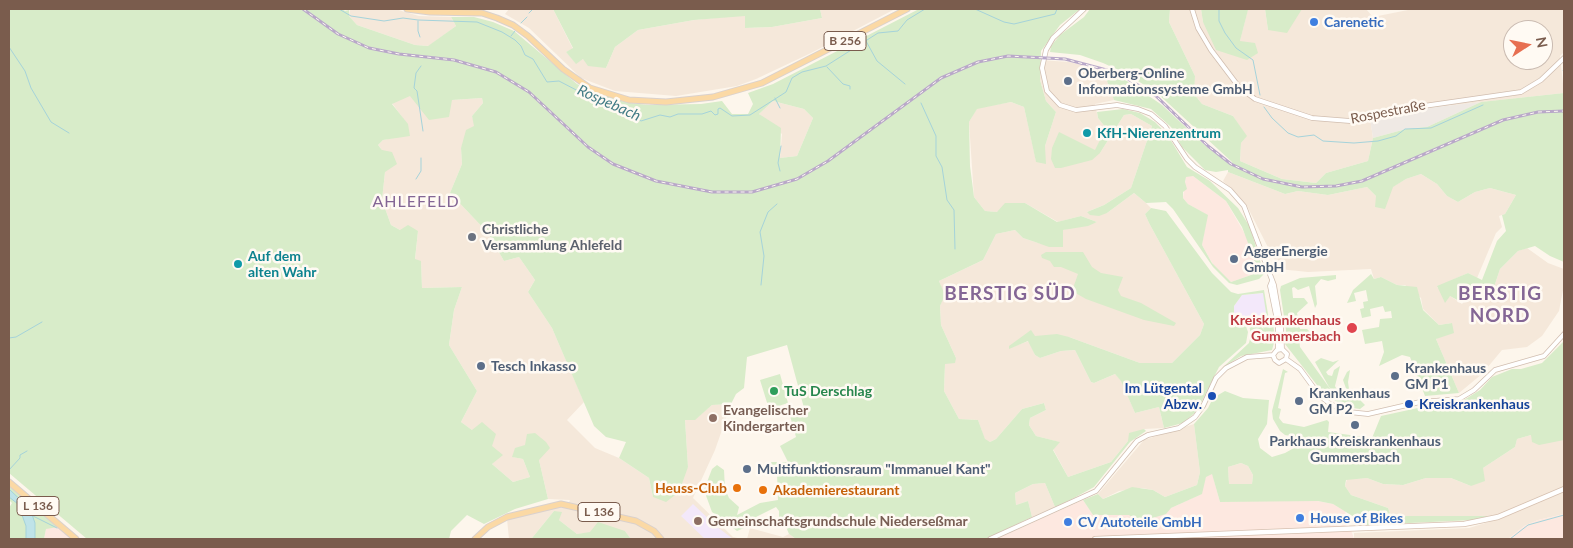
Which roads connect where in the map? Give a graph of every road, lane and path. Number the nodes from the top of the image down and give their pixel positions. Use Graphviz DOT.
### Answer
graph roads {
  1 [pos="407,9"];
  2 [pos="907,9"];
  3 [pos="1084,9"];
  4 [pos="1188,9"];
  5 [pos="1192,9"];
  6 [pos="1194,19"];
  7 [pos="1564,58"];
  8 [pos="1564,334"];
  9 [pos="1280,349"];
  10 [pos="1273,356"];
  11 [pos="1286,359"];
  12 [pos="9,482"];
  13 [pos="1564,488"];
  14 [pos="76,539"];
  15 [pos="474,539"];
  16 [pos="662,539"];
  17 [pos="990,539"];
  18 [pos="1095,539"];
  1 -- 2 [label="main road, B 256"];
  3 -- 9 [label="street"];
  4 -- 6 [label="street"];
  5 -- 6 [label="street, Rospestraße"];
  6 -- 7 [label="street, Rospestraße"];
  8 -- 11 [label="street"];
  9 -- 10 [label="street"];
  9 -- 11 [label="street"];
  10 -- 11 [label="street"];
  10 -- 17 [label="street"];
  12 -- 14 [label="main road, L 136"];
  13 -- 18 [label="main road"];
  15 -- 16 [label="main road, L 136"];
}
